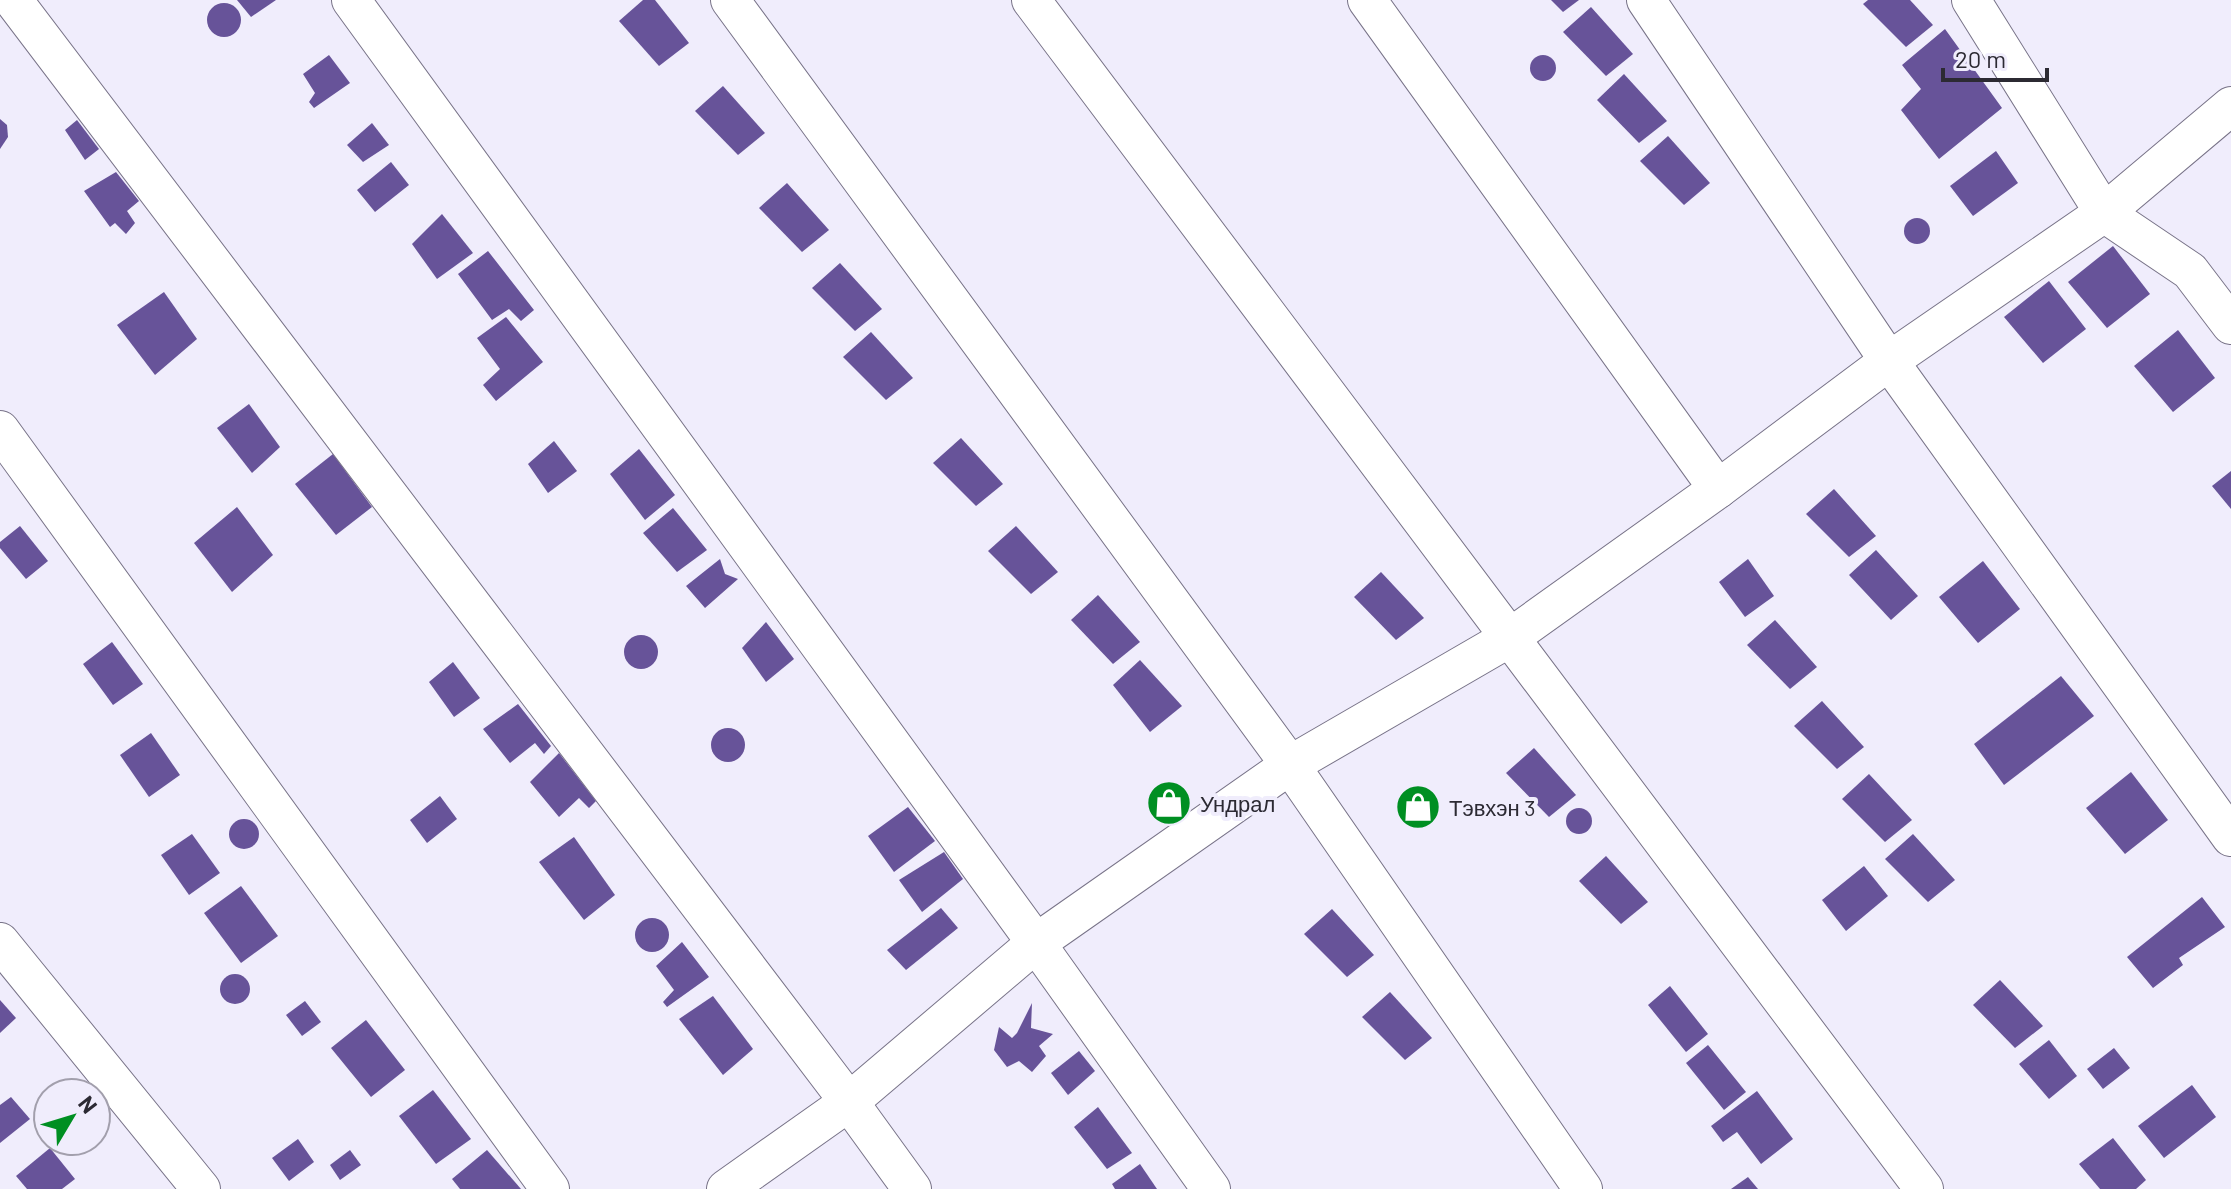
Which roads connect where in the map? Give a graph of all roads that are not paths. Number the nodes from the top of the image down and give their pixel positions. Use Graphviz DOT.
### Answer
graph roads {
  1 [pos="13,0"];
  2 [pos="351,0"];
  3 [pos="730,0"];
  4 [pos="1031,0"];
  5 [pos="1367,0"];
  6 [pos="1646,0"];
  7 [pos="1971,0"];
  8 [pos="2231,106"];
  9 [pos="2104,213"];
  10 [pos="2231,325"];
  11 [pos="1889,361"];
  12 [pos="0,430"];
  13 [pos="1718,489"];
  14 [pos="1511,637"];
  15 [pos="1290,765"];
  16 [pos="2231,837"];
  17 [pos="0,942"];
  18 [pos="1036,943"];
  19 [pos="849,1102"];
  20 [pos="201,1189"];
  21 [pos="550,1189"];
  22 [pos="726,1189"];
  23 [pos="912,1189"];
  24 [pos="1211,1189"];
  25 [pos="1583,1189"];
  26 [pos="1924,1189"];
  1 -- 19 [label="street"];
  2 -- 18 [label="street"];
  3 -- 15 [label="street"];
  4 -- 14 [label="street"];
  5 -- 13 [label="street"];
  6 -- 11 [label="street"];
  7 -- 9 [label="street"];
  8 -- 9 [label="street"];
  9 -- 10 [label="street"];
  9 -- 11 [label="street"];
  11 -- 13 [label="street"];
  11 -- 16 [label="street"];
  12 -- 21 [label="street"];
  13 -- 14 [label="street"];
  14 -- 15 [label="street"];
  14 -- 26 [label="street"];
  15 -- 18 [label="street"];
  15 -- 25 [label="street"];
  17 -- 20 [label="street"];
  18 -- 19 [label="street"];
  18 -- 24 [label="street"];
  19 -- 22 [label="street"];
  19 -- 23 [label="street"];
}
